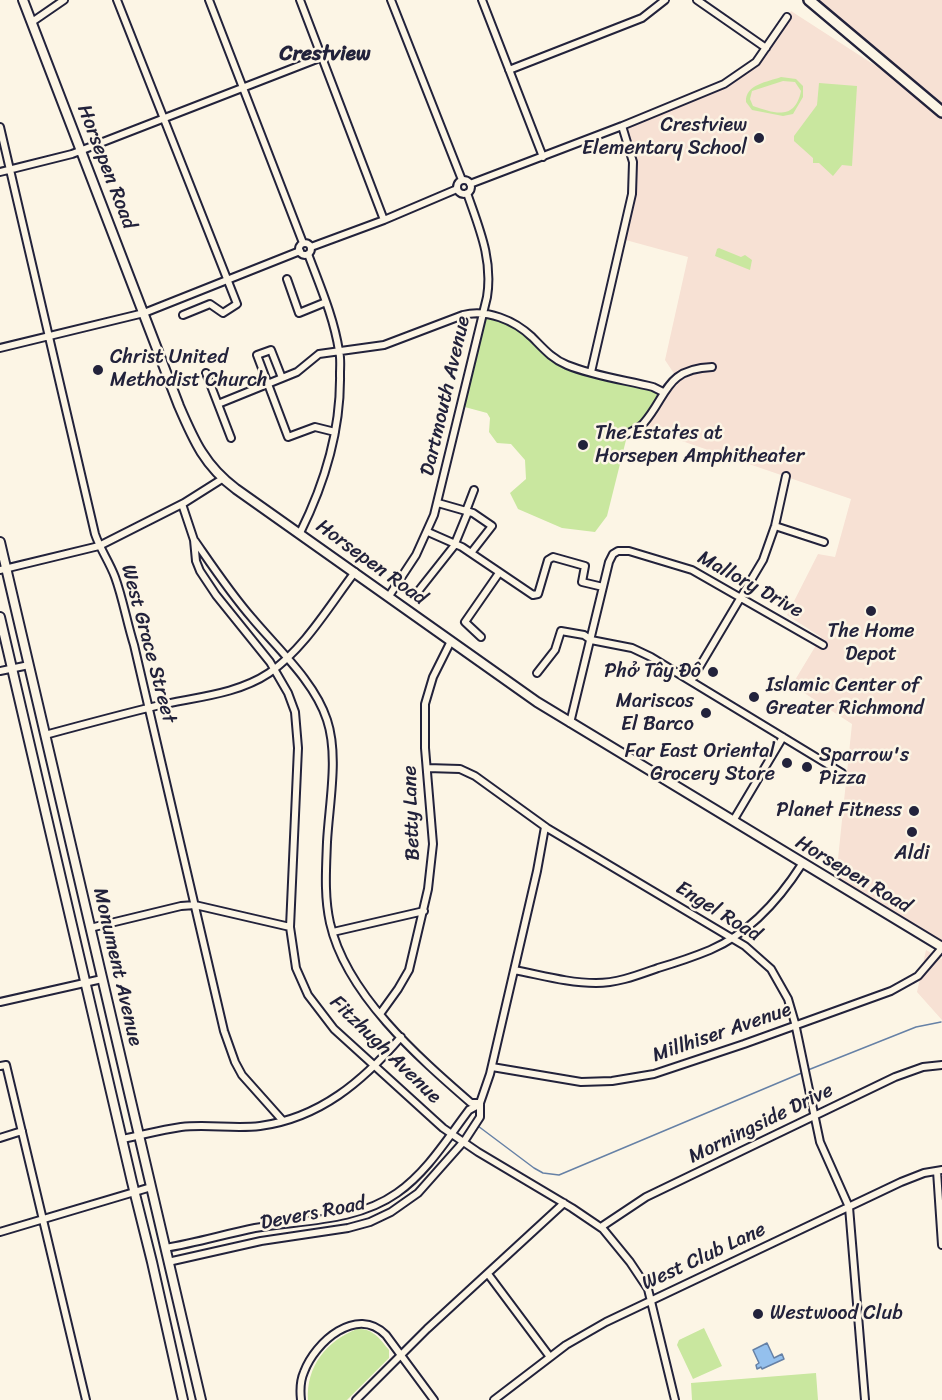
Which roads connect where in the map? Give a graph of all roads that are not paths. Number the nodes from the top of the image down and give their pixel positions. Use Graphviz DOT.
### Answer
graph roads {
  1 [pos="24,0"];
  2 [pos="64,0"];
  3 [pos="117,0"];
  4 [pos="209,0"];
  5 [pos="300,0"];
  6 [pos="391,0"];
  7 [pos="482,0"];
  8 [pos="665,0"];
  9 [pos="697,0"];
  10 [pos="809,0"];
  11 [pos="787,17"];
  12 [pos="32,22"];
  13 [pos="766,48"];
  14 [pos="322,57"];
  15 [pos="509,70"];
  16 [pos="243,88"];
  17 [pos="942,112"];
  18 [pos="164,119"];
  19 [pos="622,126"];
  20 [pos="0,127"];
  21 [pos="82,150"];
  22 [pos="543,157"];
  23 [pos="10,170"];
  24 [pos="0,172"];
  25 [pos="462,180"];
  26 [pos="470,184"];
  27 [pos="457,189"];
  28 [pos="467,193"];
  29 [pos="384,220"];
  30 [pos="303,243"];
  31 [pos="311,247"];
  32 [pos="300,251"];
  33 [pos="308,254"];
  34 [pos="287,279"];
  35 [pos="226,281"];
  36 [pos="326,302"];
  37 [pos="144,314"];
  38 [pos="483,314"];
  39 [pos="183,315"];
  40 [pos="49,336"];
  41 [pos="0,348"];
  42 [pos="339,351"];
  43 [pos="712,367"];
  44 [pos="591,372"];
  45 [pos="206,373"];
  46 [pos="282,378"];
  47 [pos="269,384"];
  48 [pos="663,392"];
  49 [pos="218,404"];
  50 [pos="335,432"];
  51 [pos="627,434"];
  52 [pos="231,438"];
  53 [pos="786,476"];
  54 [pos="222,478"];
  55 [pos="474,490"];
  56 [pos="438,503"];
  57 [pos="182,504"];
  58 [pos="467,512"];
  59 [pos="776,526"];
  60 [pos="428,532"];
  61 [pos="300,533"];
  62 [pos="194,540"];
  63 [pos="0,542"];
  64 [pos="824,542"];
  65 [pos="454,543"];
  66 [pos="99,546"];
  67 [pos="471,553"];
  68 [pos="3,569"];
  69 [pos="355,572"];
  70 [pos="499,573"];
  71 [pos="603,587"];
  72 [pos="416,594"];
  73 [pos="389,596"];
  74 [pos="741,597"];
  75 [pos="0,617"];
  76 [pos="481,637"];
  77 [pos="591,640"];
  78 [pos="451,641"];
  79 [pos="823,645"];
  80 [pos="286,658"];
  81 [pos="29,665"];
  82 [pos="12,668"];
  83 [pos="274,669"];
  84 [pos="0,671"];
  85 [pos="537,673"];
  86 [pos="691,681"];
  87 [pos="148,708"];
  88 [pos="570,723"];
  89 [pos="45,735"];
  90 [pos="783,737"];
  91 [pos="427,768"];
  92 [pos="842,773"];
  93 [pos="733,821"];
  94 [pos="545,827"];
  95 [pos="802,864"];
  96 [pos="195,905"];
  97 [pos="424,911"];
  98 [pos="290,927"];
  99 [pos="90,928"];
  100 [pos="333,932"];
  101 [pos="731,938"];
  102 [pos="942,948"];
  103 [pos="514,970"];
  104 [pos="102,979"];
  105 [pos="86,982"];
  106 [pos="0,1002"];
  107 [pos="380,1014"];
  108 [pos="796,1026"];
  109 [pos="401,1037"];
  110 [pos="3,1065"];
  111 [pos="942,1065"];
  112 [pos="374,1067"];
  113 [pos="492,1067"];
  114 [pos="480,1103"];
  115 [pos="814,1116"];
  116 [pos="283,1121"];
  117 [pos="22,1131"];
  118 [pos="451,1134"];
  119 [pos="139,1136"];
  120 [pos="0,1138"];
  121 [pos="122,1138"];
  122 [pos="462,1142"];
  123 [pos="939,1170"];
  124 [pos="151,1187"];
  125 [pos="134,1192"];
  126 [pos="564,1203"];
  127 [pos="849,1207"];
  128 [pos="43,1219"];
  129 [pos="293,1222"];
  130 [pos="600,1227"];
  131 [pos="0,1232"];
  132 [pos="294,1236"];
  133 [pos="942,1245"];
  134 [pos="165,1248"];
  135 [pos="168,1261"];
  136 [pos="152,1262"];
  137 [pos="488,1274"];
  138 [pos="652,1300"];
  139 [pos="401,1354"];
  140 [pos="550,1357"];
  141 [pos="86,1400"];
  142 [pos="183,1400"];
  143 [pos="201,1400"];
  144 [pos="301,1400"];
  145 [pos="356,1400"];
  146 [pos="434,1400"];
  147 [pos="494,1400"];
  148 [pos="675,1400"];
  149 [pos="866,1400"];
  1 -- 12 [label="street, Horsepen Road"];
  2 -- 12 [label="street"];
  3 -- 18 [label="street"];
  4 -- 16 [label="street"];
  5 -- 14 [label="street"];
  6 -- 25 [label="street"];
  7 -- 15 [label="street"];
  8 -- 15 [label="street"];
  9 -- 13 [label="street"];
  10 -- 17 [label="main road"];
  11 -- 13 [label="street"];
  12 -- 21 [label="street, Horsepen Road"];
  13 -- 19 [label="street"];
  14 -- 16 [label="street"];
  14 -- 29 [label="street"];
  15 -- 22 [label="street"];
  16 -- 18 [label="street"];
  16 -- 30 [label="street"];
  18 -- 21 [label="street"];
  18 -- 35 [label="street"];
  19 -- 22 [label="street"];
  19 -- 44 [label="street"];
  20 -- 23 [label="street, West Grace Street"];
  21 -- 23 [label="street"];
  21 -- 37 [label="street, Horsepen Road"];
  22 -- 26 [label="street"];
  23 -- 24 [label="street"];
  23 -- 40 [label="street, West Grace Street"];
  25 -- 26 [label="street"];
  25 -- 27 [label="street"];
  26 -- 28 [label="street"];
  27 -- 28 [label="street"];
  27 -- 29 [label="street"];
  28 -- 38 [label="street, Dartmouth Avenue"];
  29 -- 31 [label="street"];
  30 -- 31 [label="street"];
  30 -- 32 [label="street"];
  31 -- 33 [label="street"];
  32 -- 33 [label="street"];
  32 -- 35 [label="street"];
  33 -- 36 [label="street"];
  34 -- 36 [label="street"];
  35 -- 37 [label="street"];
  35 -- 39 [label="street"];
  36 -- 42 [label="street"];
  37 -- 40 [label="street"];
  37 -- 54 [label="street, Horsepen Road"];
  38 -- 42 [label="street"];
  38 -- 44 [label="street"];
  38 -- 56 [label="street, Dartmouth Avenue"];
  40 -- 41 [label="street"];
  40 -- 66 [label="street, West Grace Street"];
  42 -- 46 [label="street"];
  42 -- 50 [label="street"];
  43 -- 48 [label="street"];
  44 -- 48 [label="street"];
  45 -- 49 [label="street"];
  46 -- 47 [label="street"];
  46 -- 47 [label="street"];
  47 -- 49 [label="street"];
  47 -- 50 [label="street"];
  48 -- 51 [label="street"];
  49 -- 52 [label="street"];
  50 -- 61 [label="street"];
  53 -- 59 [label="street"];
  54 -- 57 [label="street"];
  54 -- 61 [label="street, Horsepen Road"];
  55 -- 58 [label="street"];
  56 -- 58 [label="street"];
  56 -- 60 [label="street, Dartmouth Avenue"];
  57 -- 62 [label="street, Fitzhugh Avenue"];
  57 -- 66 [label="street"];
  58 -- 65 [label="street"];
  58 -- 67 [label="street"];
  59 -- 64 [label="street"];
  59 -- 74 [label="street"];
  60 -- 65 [label="street"];
  60 -- 73 [label="street, Dartmouth Avenue"];
  61 -- 69 [label="street, Horsepen Road"];
  62 -- 80 [label="street, Fitzhugh Avenue"];
  62 -- 83 [label="street, Fitzhugh Avenue"];
  63 -- 68 [label="street, Monument Avenue"];
  65 -- 67 [label="street"];
  65 -- 72 [label="street"];
  66 -- 68 [label="street"];
  66 -- 87 [label="street, West Grace Street"];
  67 -- 70 [label="street"];
  68 -- 81 [label="street, Monument Avenue"];
  69 -- 73 [label="street, Horsepen Road"];
  69 -- 80 [label="street"];
  70 -- 71 [label="street"];
  70 -- 76 [label="street"];
  71 -- 74 [label="street, Mallory Drive"];
  71 -- 77 [label="street"];
  73 -- 78 [label="street, Horsepen Road"];
  74 -- 79 [label="street, Mallory Drive"];
  74 -- 86 [label="street"];
  75 -- 82 [label="street, Monument Avenue"];
  77 -- 85 [label="street"];
  77 -- 86 [label="street"];
  77 -- 88 [label="street"];
  78 -- 88 [label="street, Horsepen Road"];
  78 -- 91 [label="street, Betty Lane"];
  80 -- 83 [label="street"];
  80 -- 100 [label="street, Fitzhugh Avenue"];
  81 -- 82 [label="street"];
  81 -- 89 [label="street, Monument Avenue"];
  82 -- 84 [label="street"];
  82 -- 105 [label="street, Monument Avenue"];
  83 -- 87 [label="street"];
  83 -- 98 [label="street, Fitzhugh Avenue"];
  86 -- 90 [label="street"];
  87 -- 89 [label="street"];
  87 -- 96 [label="street, West Grace Street"];
  88 -- 93 [label="street, Horsepen Road"];
  89 -- 99 [label="street, Monument Avenue"];
  90 -- 92 [label="street"];
  90 -- 93 [label="street"];
  91 -- 94 [label="street, Engel Road"];
  91 -- 97 [label="street, Betty Lane"];
  93 -- 95 [label="street, Horsepen Road"];
  94 -- 101 [label="street, Engel Road"];
  94 -- 103 [label="street, Devers Road"];
  95 -- 101 [label="street"];
  95 -- 102 [label="street, Horsepen Road"];
  96 -- 98 [label="street"];
  96 -- 99 [label="street"];
  96 -- 116 [label="street, West Grace Street"];
  97 -- 100 [label="street"];
  97 -- 107 [label="street, Betty Lane"];
  98 -- 112 [label="street, Fitzhugh Avenue"];
  99 -- 104 [label="street, Monument Avenue"];
  100 -- 107 [label="street, Fitzhugh Avenue"];
  101 -- 103 [label="street"];
  101 -- 108 [label="street, Engel Road"];
  102 -- 108 [label="street, Millhiser Avenue"];
  103 -- 113 [label="street, Devers Road"];
  104 -- 105 [label="street"];
  104 -- 119 [label="street, Monument Avenue"];
  105 -- 106 [label="street"];
  105 -- 121 [label="street, Monument Avenue"];
  107 -- 109 [label="street, Fitzhugh Avenue"];
  108 -- 113 [label="street, Millhiser Avenue"];
  108 -- 115 [label="street, Engel Road"];
  109 -- 112 [label="street"];
  109 -- 114 [label="street, Fitzhugh Avenue"];
  110 -- 117 [label="street"];
  111 -- 115 [label="street, Morningside Drive"];
  112 -- 116 [label="street"];
  112 -- 118 [label="street, Fitzhugh Avenue"];
  113 -- 114 [label="street, Devers Road"];
  114 -- 118 [label="street, Devers Road"];
  114 -- 122 [label="street, Devers Road"];
  115 -- 127 [label="street, Engel Road"];
  115 -- 130 [label="street, Morningside Drive"];
  116 -- 119 [label="street"];
  117 -- 120 [label="street"];
  117 -- 128 [label="street"];
  118 -- 122 [label="street, Fitzhugh Avenue"];
  118 -- 129 [label="street, Devers Road"];
  119 -- 121 [label="street"];
  119 -- 124 [label="street, Monument Avenue"];
  121 -- 125 [label="street, Monument Avenue"];
  122 -- 126 [label="street, Fitzhugh Avenue"];
  122 -- 132 [label="street, Devers Road"];
  123 -- 127 [label="street, West Club Lane"];
  123 -- 133 [label="street"];
  124 -- 125 [label="street"];
  124 -- 134 [label="street, Monument Avenue"];
  125 -- 128 [label="street"];
  125 -- 136 [label="street, Monument Avenue"];
  126 -- 130 [label="street, Fitzhugh Avenue"];
  126 -- 137 [label="street"];
  127 -- 138 [label="street, West Club Lane"];
  127 -- 149 [label="street"];
  128 -- 131 [label="street"];
  128 -- 141 [label="street"];
  129 -- 132 [label="street"];
  129 -- 134 [label="street, Devers Road"];
  130 -- 138 [label="street, Fitzhugh Avenue"];
  132 -- 135 [label="street, Devers Road"];
  134 -- 135 [label="street, Monument Avenue"];
  135 -- 136 [label="street"];
  135 -- 143 [label="street, Monument Avenue"];
  136 -- 142 [label="street, Monument Avenue"];
  137 -- 139 [label="street"];
  137 -- 140 [label="street"];
  138 -- 140 [label="street, West Club Lane"];
  138 -- 148 [label="street, Fitzhugh Avenue"];
  139 -- 144 [label="street"];
  139 -- 145 [label="street"];
  139 -- 146 [label="street"];
  140 -- 147 [label="street, West Club Lane"];
}
